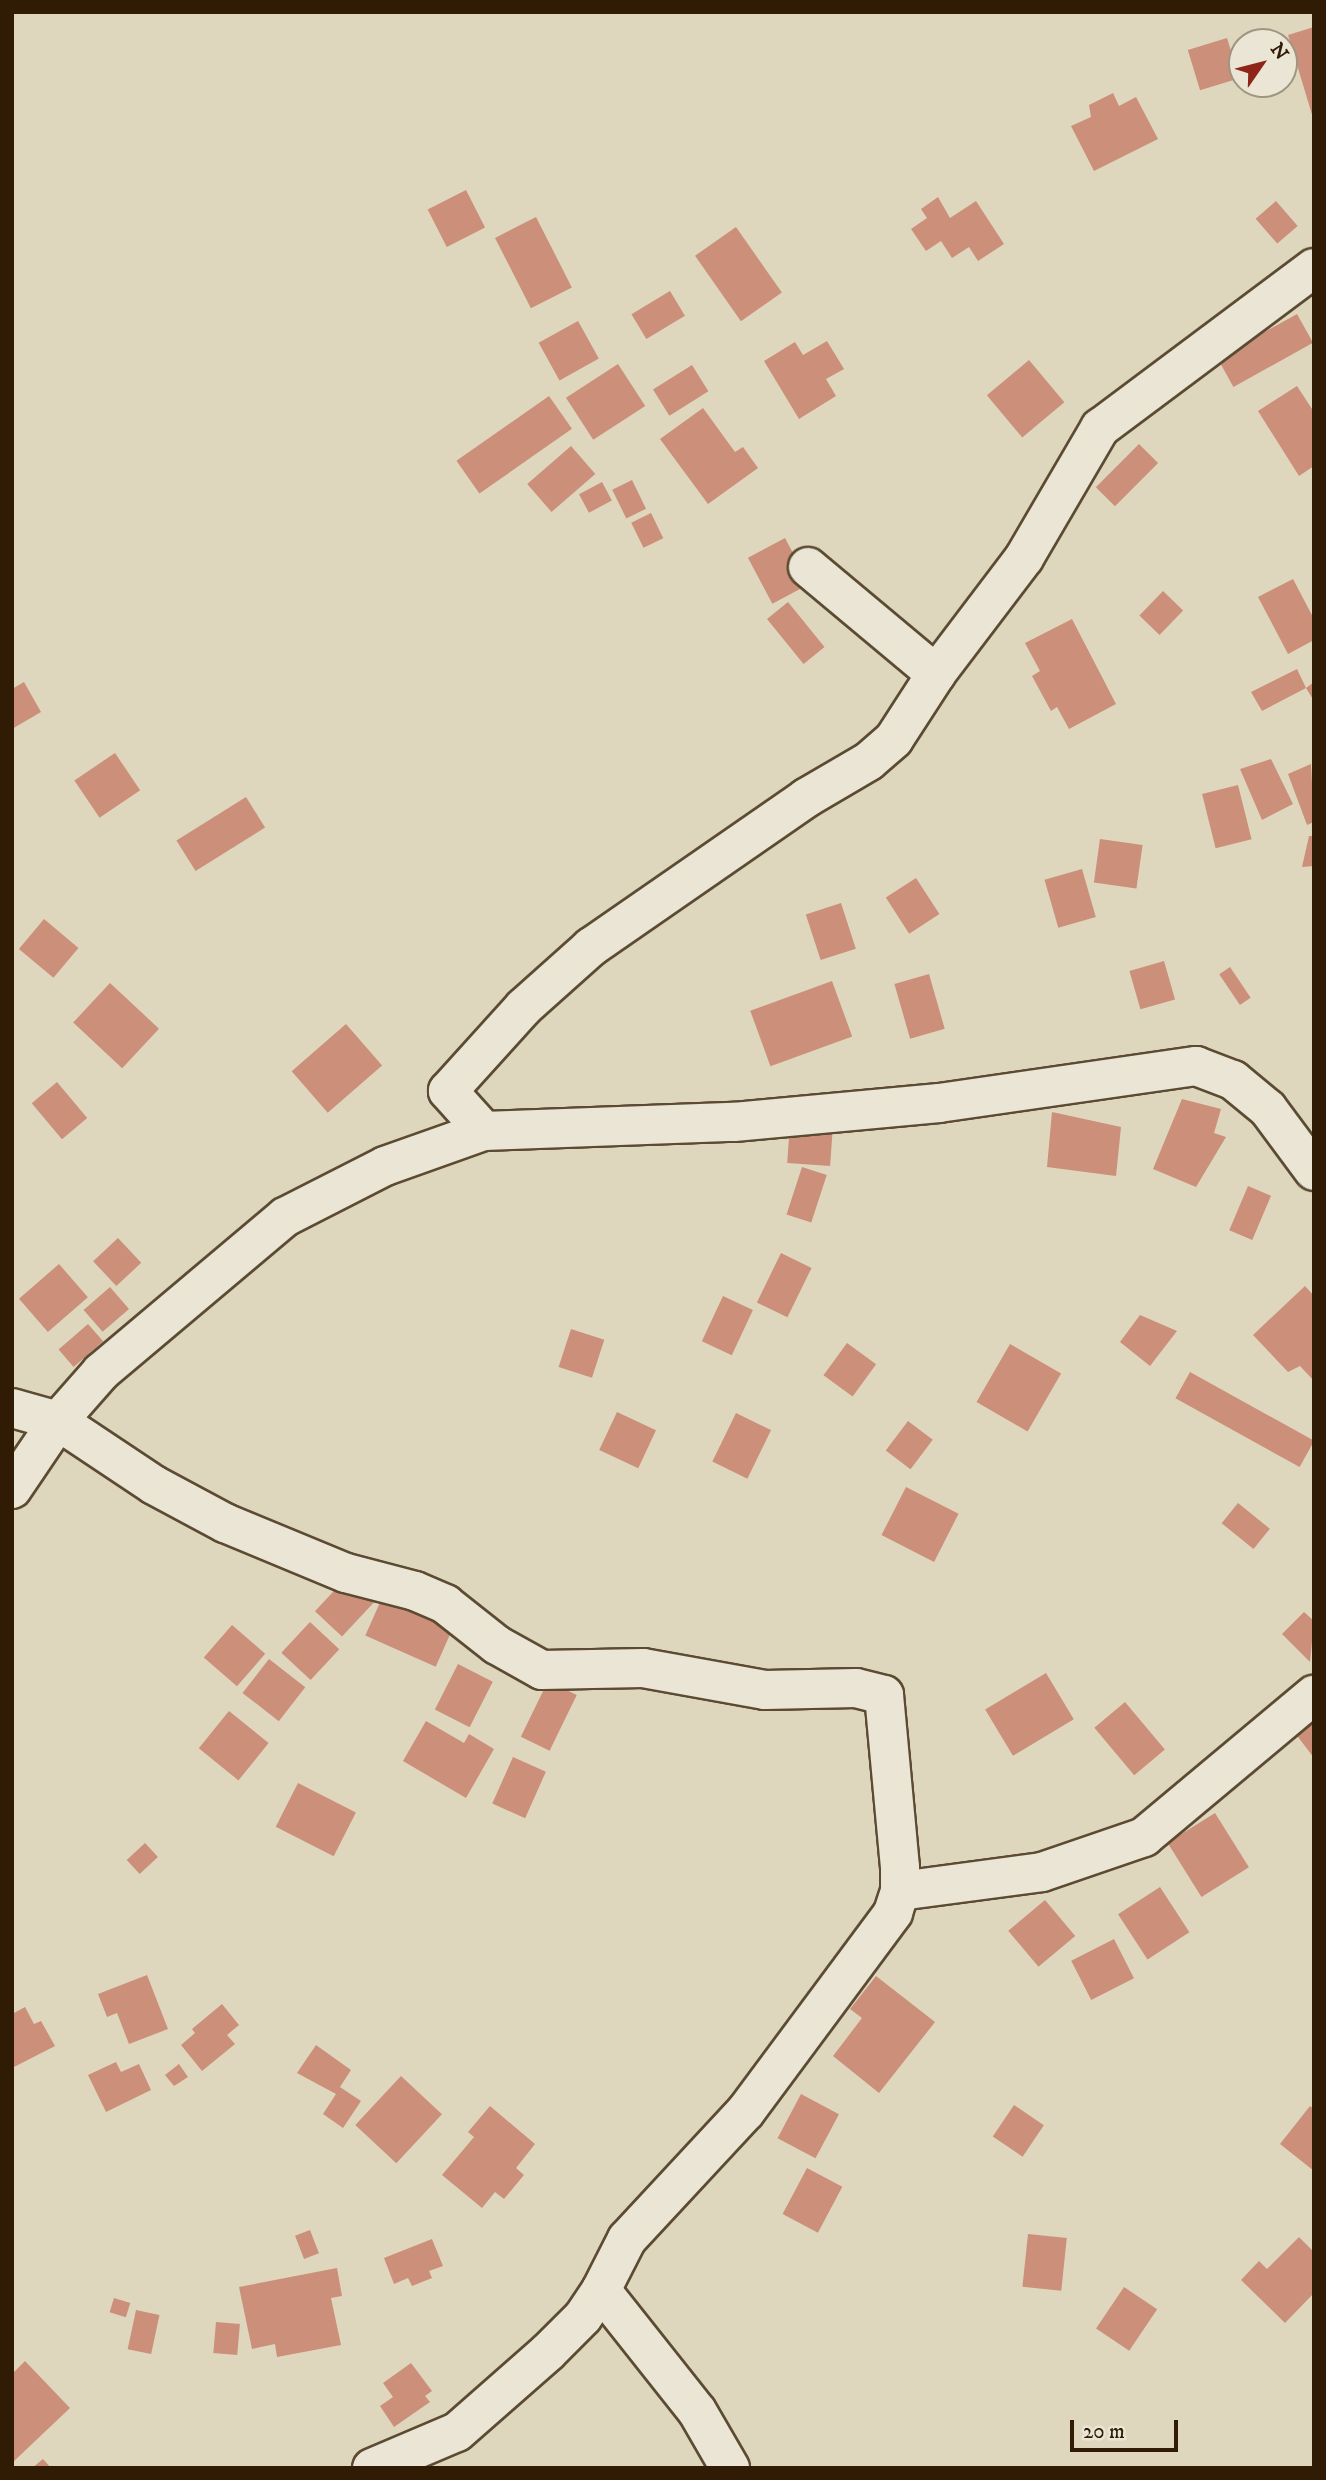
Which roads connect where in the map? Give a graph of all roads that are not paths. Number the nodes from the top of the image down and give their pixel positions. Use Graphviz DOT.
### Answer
graph roads {
  1 [pos="1314,268"];
  2 [pos="808,567"];
  3 [pos="936,674"];
  4 [pos="484,1131"];
  5 [pos="1314,1171"];
  6 [pos="12,1408"];
  7 [pos="58,1421"];
  8 [pos="12,1489"];
  9 [pos="1314,1695"];
  10 [pos="901,1891"];
  11 [pos="601,2290"];
  12 [pos="372,2468"];
  13 [pos="730,2468"];
  1 -- 3 [label="street"];
  2 -- 3 [label="street"];
  3 -- 4 [label="street"];
  4 -- 5 [label="street"];
  4 -- 7 [label="street"];
  6 -- 7 [label="street"];
  7 -- 8 [label="street"];
  7 -- 10 [label="street"];
  9 -- 10 [label="street"];
  10 -- 11 [label="street"];
  11 -- 12 [label="street"];
  11 -- 13 [label="street"];
}
